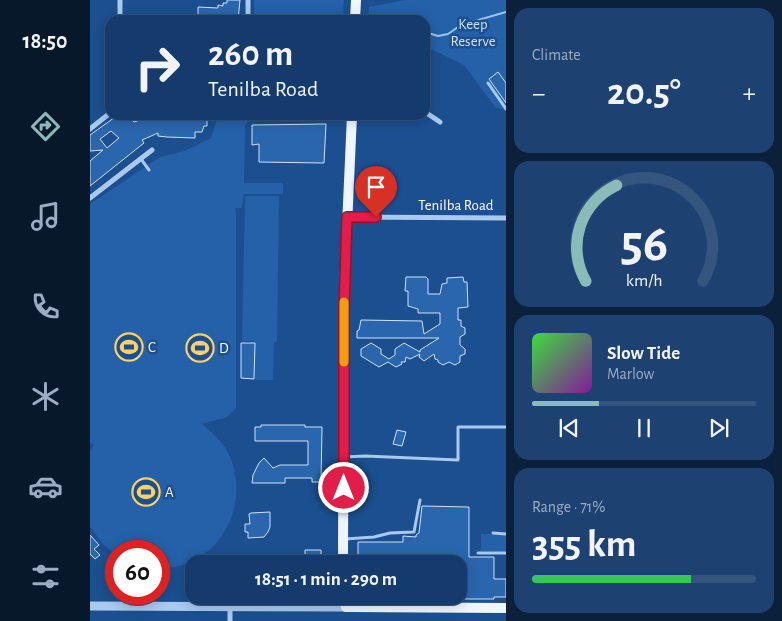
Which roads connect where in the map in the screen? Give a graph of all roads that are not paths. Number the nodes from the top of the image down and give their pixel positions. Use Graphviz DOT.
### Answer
graph roads {
  1 [pos="120,0"];
  2 [pos="248,0"];
  3 [pos="356,0"];
  4 [pos="120,15"];
  5 [pos="248,15"];
  6 [pos="355,15"];
  7 [pos="488,83"];
  8 [pos="506,109"];
  9 [pos="430,115"];
  10 [pos="105,117"];
  11 [pos="352,120"];
  12 [pos="440,122"];
  13 [pos="90,128"];
  14 [pos="152,150"];
  15 [pos="141,159"];
  16 [pos="149,170"];
  17 [pos="90,198"];
  18 [pos="347,217"];
  19 [pos="506,218"];
  20 [pos="506,427"];
  21 [pos="344,457"];
  22 [pos="420,500"];
  23 [pos="493,533"];
  24 [pos="506,534"];
  25 [pos="343,539"];
  26 [pos="478,553"];
  27 [pos="506,553"];
  28 [pos="343,555"];
  29 [pos="90,606"];
  30 [pos="230,606"];
  31 [pos="346,607"];
  32 [pos="506,608"];
  33 [pos="230,621"];
  1 -- 4 [label="street"];
  2 -- 5 [label="street"];
  3 -- 6 [label="main road"];
  7 -- 8 [label="lane"];
  9 -- 12 [label="street"];
  10 -- 13 [label="street"];
  11 -- 18 [label="main road"];
  14 -- 15 [label="street"];
  15 -- 16 [label="lane"];
  15 -- 17 [label="street"];
  18 -- 19 [label="street, Tenilba Road"];
  18 -- 21 [label="main road"];
  20 -- 21 [label="lane"];
  21 -- 25 [label="main road"];
  22 -- 25 [label="lane"];
  23 -- 24 [label="lane"];
  25 -- 28 [label="main road"];
  26 -- 27 [label="lane"];
  29 -- 30 [label="street"];
  30 -- 31 [label="street"];
  30 -- 33 [label="street"];
  31 -- 32 [label="main road"];
}
